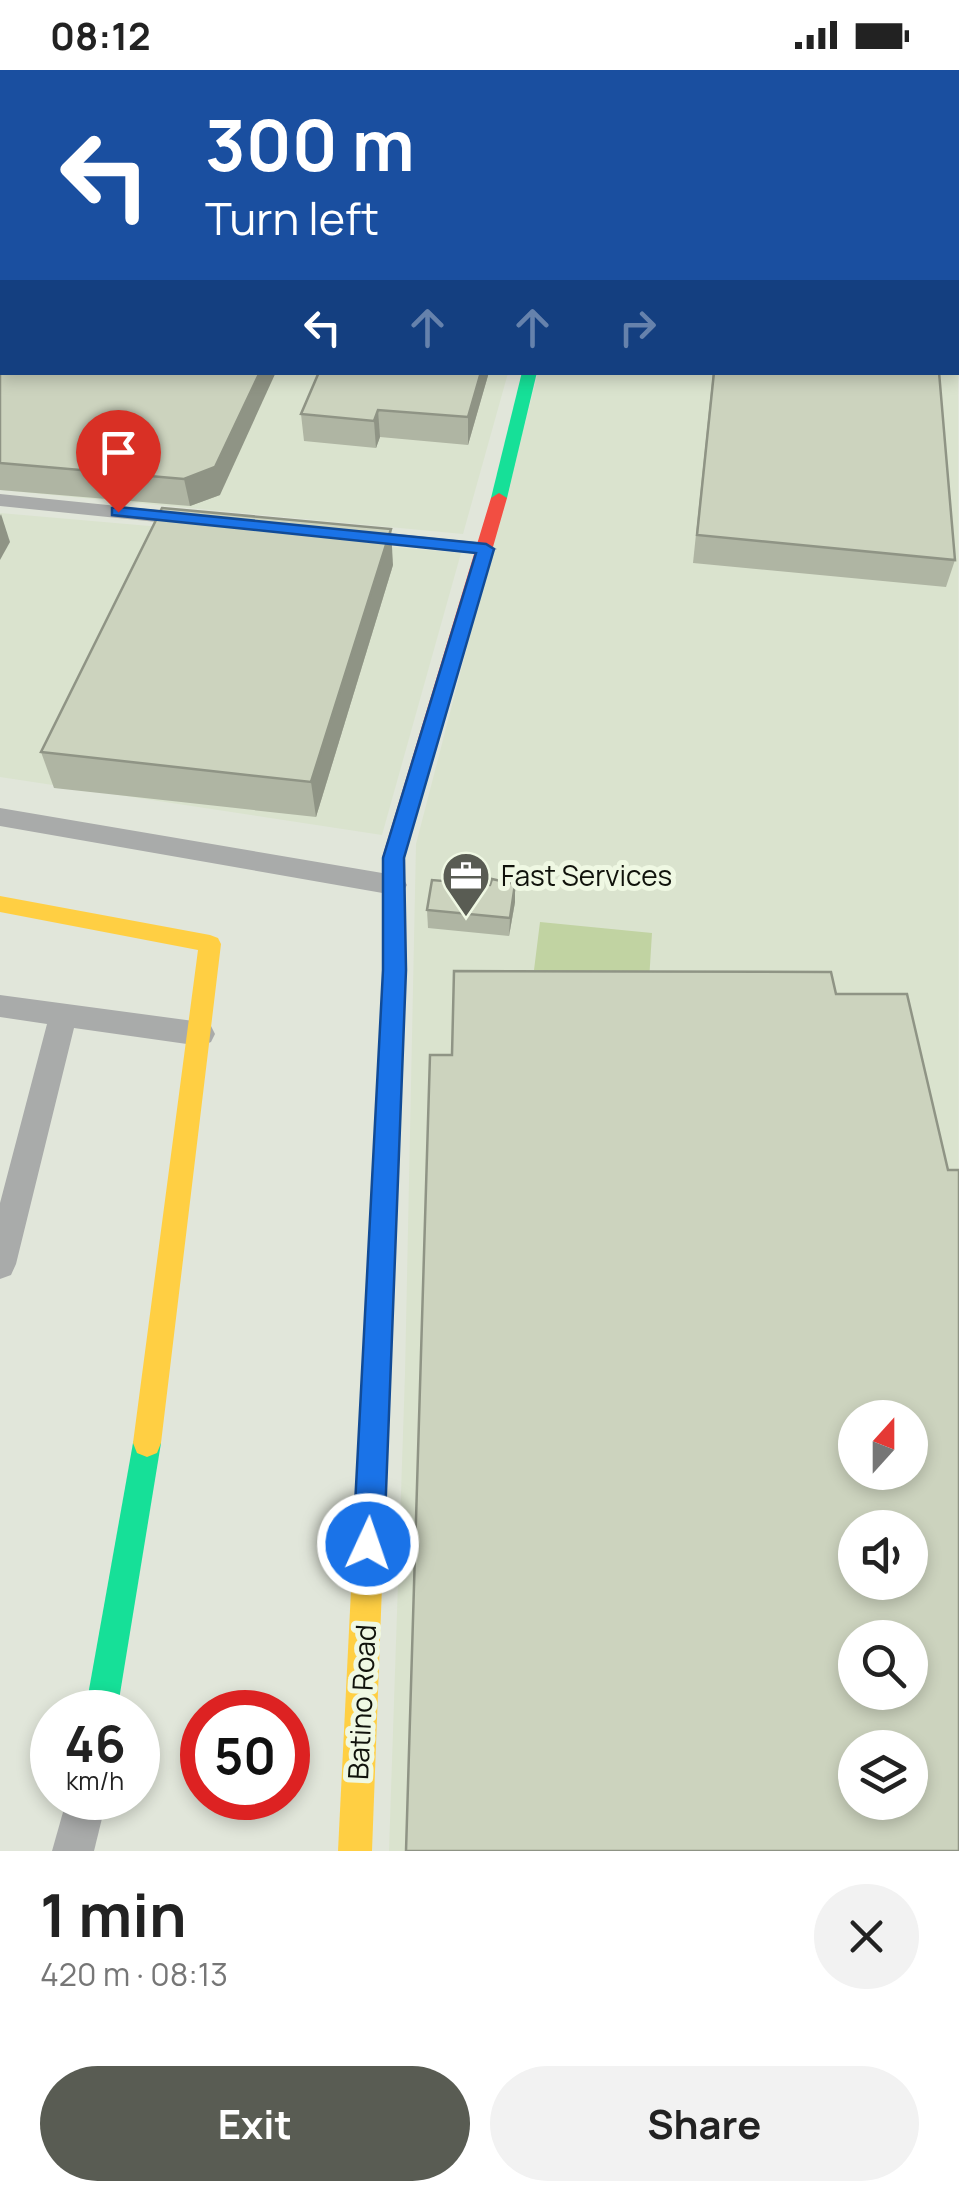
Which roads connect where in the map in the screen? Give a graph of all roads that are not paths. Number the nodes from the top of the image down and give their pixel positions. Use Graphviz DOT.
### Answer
graph roads {
  1 [pos="529,375"];
  2 [pos="0,500"];
  3 [pos="214,522"];
  4 [pos="330,533"];
  5 [pos="486,549"];
  6 [pos="1,820"];
  7 [pos="394,885"];
  8 [pos="0,904"];
  9 [pos="0,1006"];
  10 [pos="63,1017"];
  11 [pos="201,1034"];
  12 [pos="0,1264"];
  13 [pos="105,1690"];
  14 [pos="81,1820"];
  15 [pos="73,1851"];
  16 [pos="355,1851"];
  1 -- 5 [label="main road, Batino Road"];
  2 -- 3 [label="street"];
  4 -- 5 [label="street"];
  5 -- 7 [label="main road, Batino Road"];
  6 -- 7 [label="street"];
  7 -- 16 [label="main road, Batino Road"];
  8 -- 11 [label="main road"];
  9 -- 10 [label="street"];
  10 -- 11 [label="street"];
  10 -- 12 [label="street"];
  11 -- 13 [label="main road"];
  14 -- 15 [label="street"];
}
